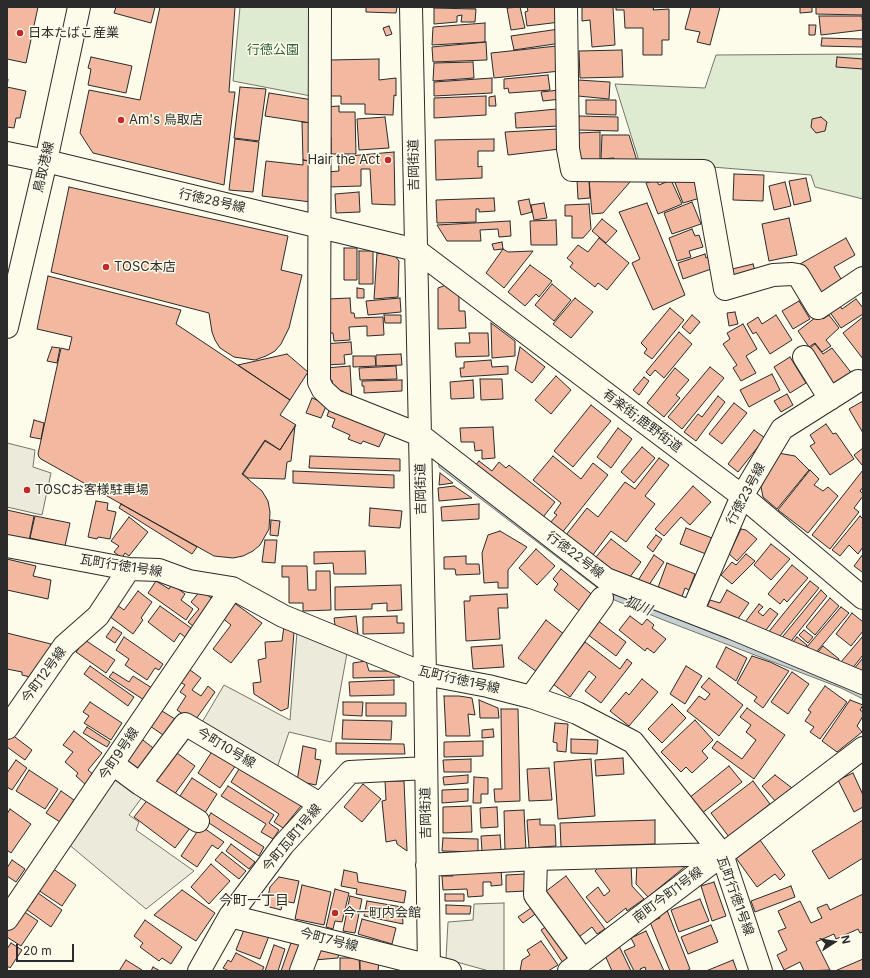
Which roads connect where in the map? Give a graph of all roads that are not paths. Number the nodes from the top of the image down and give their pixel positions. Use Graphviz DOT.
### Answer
graph roads {
  1 [pos="79,7"];
  2 [pos="320,7"];
  3 [pos="411,7"];
  4 [pos="566,7"];
  5 [pos="7,153"];
  6 [pos="46,161"];
  7 [pos="319,227"];
  8 [pos="416,250"];
  9 [pos="863,278"];
  10 [pos="7,327"];
  11 [pos="804,357"];
  12 [pos="858,381"];
  13 [pos="830,399"];
  14 [pos="420,435"];
  15 [pos="742,496"];
  16 [pos="7,546"];
  17 [pos="129,569"];
  18 [pos="232,588"];
  19 [pos="602,598"];
  20 [pos="863,598"];
  21 [pos="692,612"];
  22 [pos="425,674"];
  23 [pos="863,683"];
  24 [pos="531,698"];
  25 [pos="7,728"];
  26 [pos="863,748"];
  27 [pos="113,764"];
  28 [pos="426,768"];
  29 [pos="140,784"];
  30 [pos="320,804"];
  31 [pos="198,821"];
  32 [pos="722,854"];
  33 [pos="536,859"];
  34 [pos="427,864"];
  35 [pos="230,916"];
  36 [pos="7,919"];
  37 [pos="314,937"];
  38 [pos="576,965"];
  39 [pos="429,968"];
  40 [pos="199,971"];
  41 [pos="301,971"];
  42 [pos="450,971"];
  43 [pos="762,971"];
  1 -- 6 [label="street, 鳥取港線"];
  2 -- 7 [label="street, 行徳22号線"];
  3 -- 8 [label="street, 吉岡街道"];
  4 -- 9 [label="street"];
  5 -- 6 [label="street, 行徳28号線"];
  6 -- 7 [label="street, 行徳28号線"];
  6 -- 10 [label="street, 鳥取港線"];
  7 -- 8 [label="street, 行徳28号線"];
  7 -- 14 [label="street, 行徳22号線"];
  8 -- 14 [label="street, 吉岡街道"];
  8 -- 15 [label="street, 有楽街;鹿野街道"];
  11 -- 13 [label="street"];
  12 -- 13 [label="street, 行徳23号線"];
  13 -- 15 [label="street, 行徳23号線"];
  14 -- 21 [label="street, 行徳22号線"];
  14 -- 22 [label="street, 吉岡街道"];
  15 -- 20 [label="street, 有楽街;鹿野街道"];
  15 -- 21 [label="street, 行徳23号線"];
  16 -- 17 [label="street, 瓦町行徳1号線"];
  17 -- 18 [label="street, 瓦町行徳1号線"];
  17 -- 25 [label="street, 今町12号線"];
  18 -- 22 [label="street, 瓦町行徳1号線"];
  18 -- 27 [label="street, 今町9号線"];
  19 -- 24 [label="street"];
  21 -- 23 [label="street, 行徳22号線"];
  22 -- 24 [label="street, 瓦町行徳1号線"];
  22 -- 28 [label="street, 吉岡街道"];
  24 -- 32 [label="street, 瓦町行徳1号線"];
  26 -- 32 [label="street, 南町今町1号線"];
  27 -- 29 [label="street"];
  27 -- 36 [label="street, 今町9号線"];
  28 -- 30 [label="street, 今町瓦町1号線"];
  28 -- 34 [label="street, 吉岡街道"];
  29 -- 30 [label="street, 今町10号線"];
  29 -- 31 [label="street"];
  30 -- 35 [label="street, 今町瓦町1号線"];
  32 -- 33 [label="street"];
  32 -- 38 [label="street, 南町今町1号線"];
  32 -- 43 [label="street, 瓦町行徳1号線"];
  33 -- 34 [label="street"];
  33 -- 38 [label="street"];
  34 -- 39 [label="street, 吉岡街道"];
  35 -- 37 [label="street, 今町7号線"];
  35 -- 40 [label="street, 今町瓦町1号線"];
  37 -- 39 [label="street, 今町7号線"];
  37 -- 41 [label="street"];
  39 -- 42 [label="street"];
}
